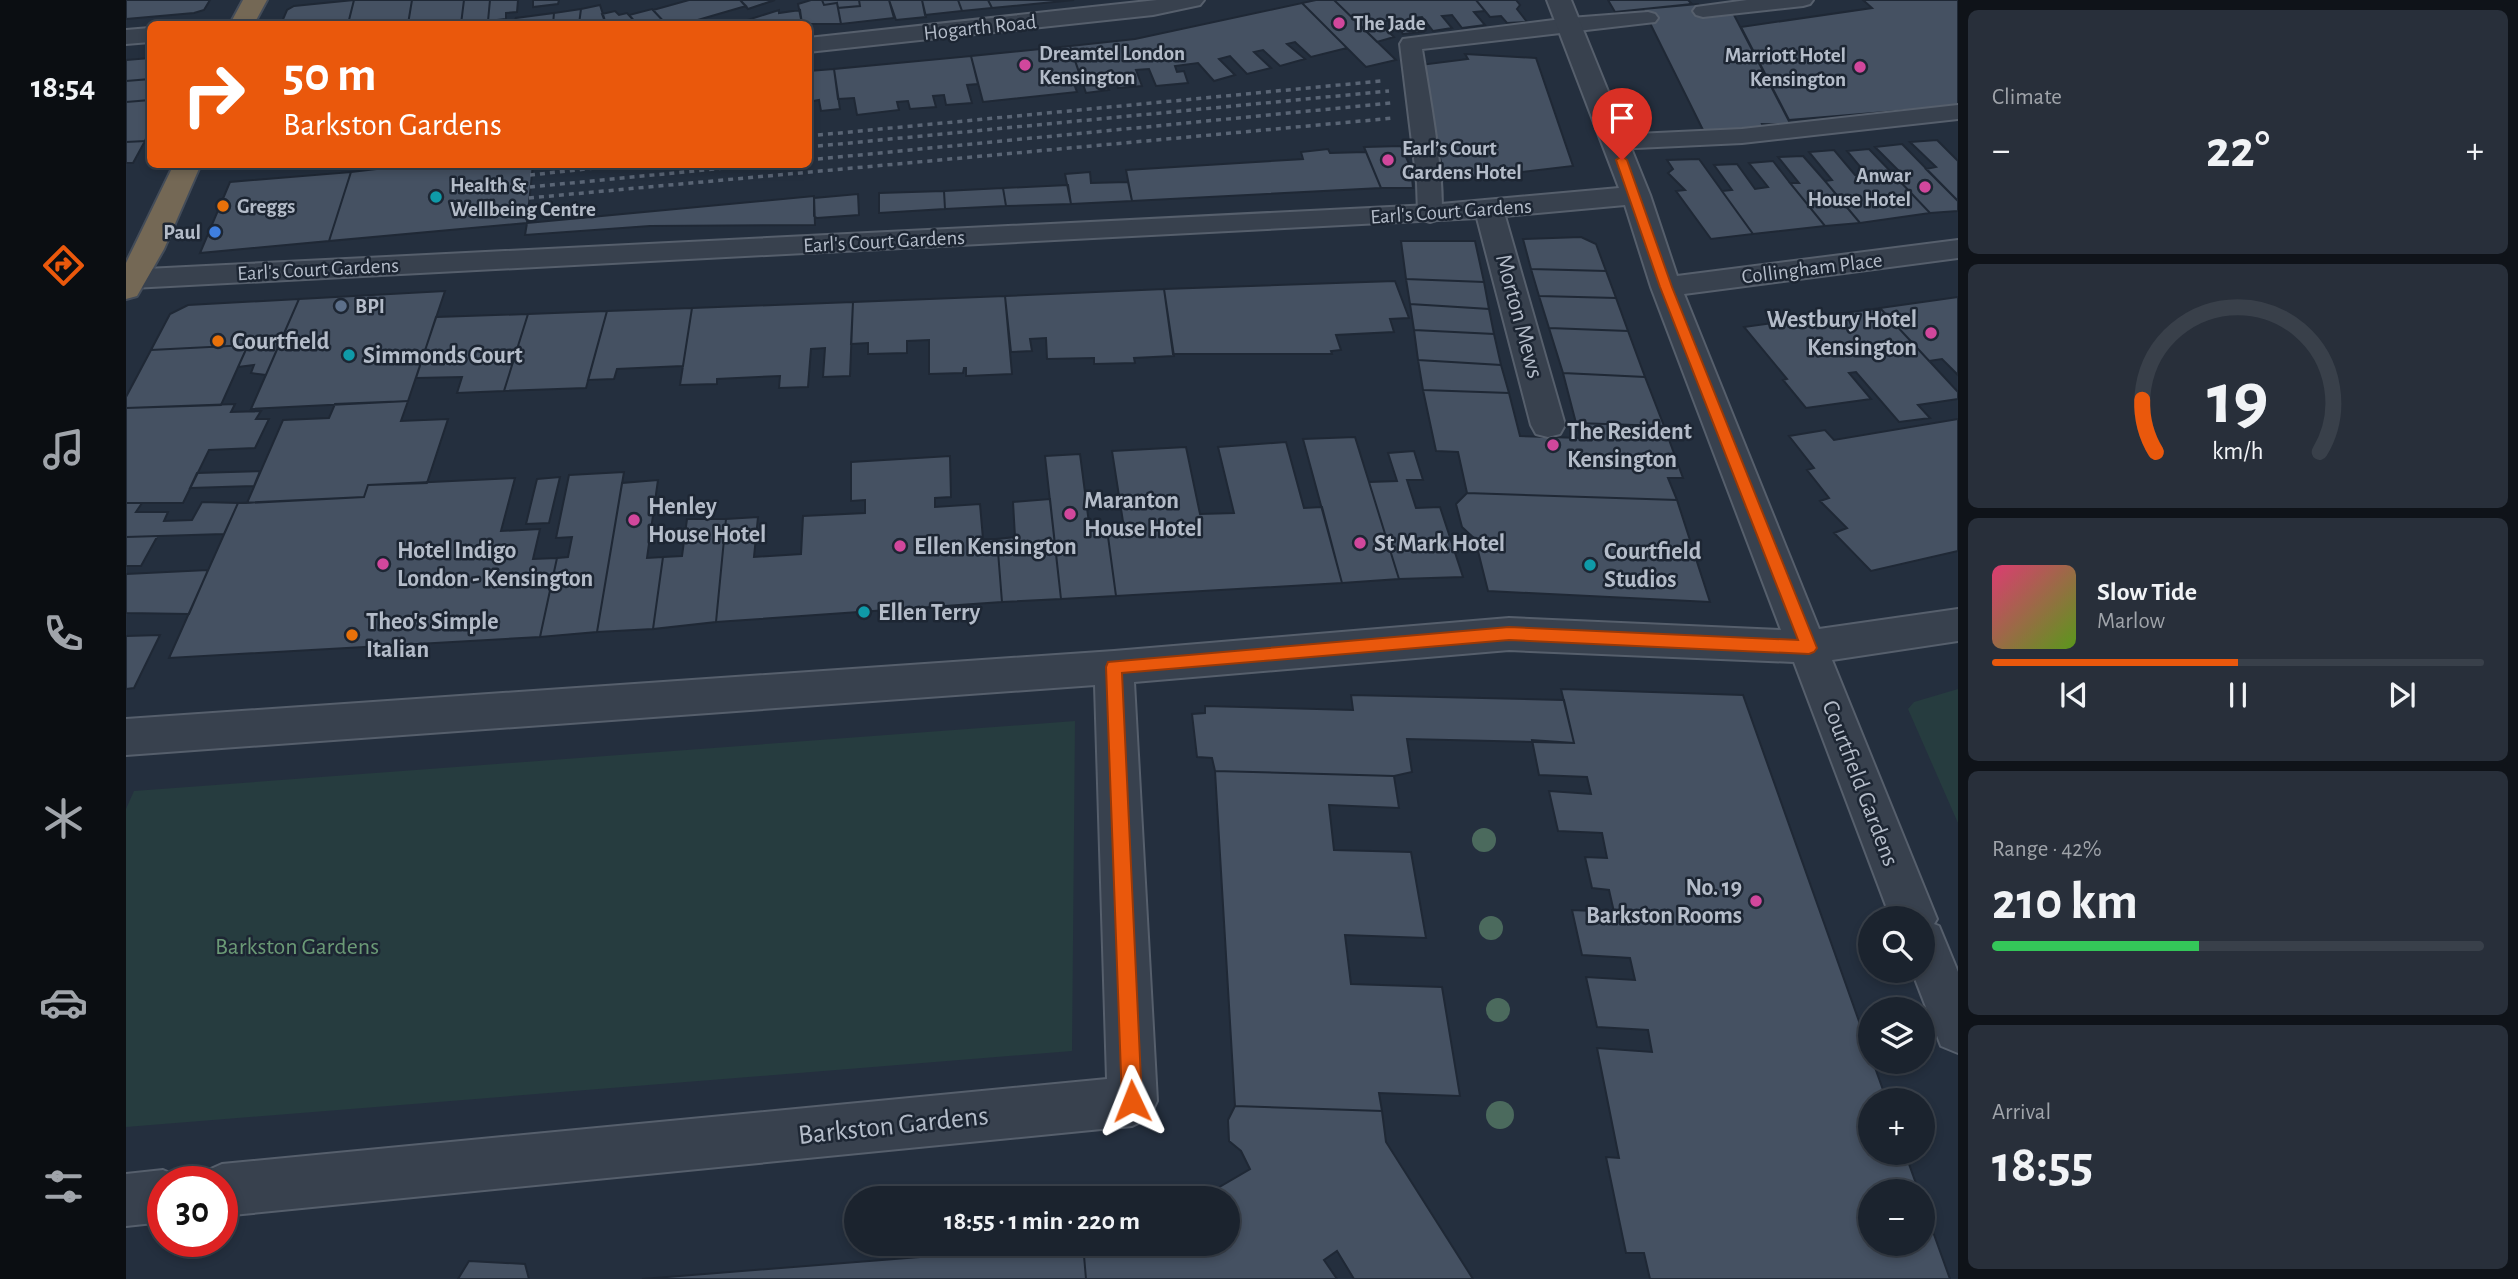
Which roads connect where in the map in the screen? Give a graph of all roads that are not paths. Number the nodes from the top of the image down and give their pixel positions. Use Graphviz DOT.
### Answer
graph roads {
  1 [pos="256,0"];
  2 [pos="1192,0"];
  3 [pos="1803,0"];
  4 [pos="1703,11"];
  5 [pos="1565,12"];
  6 [pos="1648,18"];
  7 [pos="244,21"];
  8 [pos="147,35"];
  9 [pos="126,37"];
  10 [pos="812,45"];
  11 [pos="1958,112"];
  12 [pos="1615,142"];
  13 [pos="187,168"];
  14 [pos="1636,195"];
  15 [pos="1489,209"];
  16 [pos="1430,214"];
  17 [pos="1958,249"];
  18 [pos="129,283"];
  19 [pos="1666,287"];
  20 [pos="1548,425"];
  21 [pos="1958,625"];
  22 [pos="1809,648"];
  23 [pos="1114,667"];
  24 [pos="126,737"];
  25 [pos="1909,906"];
  26 [pos="1935,972"];
  27 [pos="1958,1029"];
  28 [pos="238,1188"];
  29 [pos="147,1198"];
  30 [pos="126,1200"];
  1 -- 7 [label="highway"];
  2 -- 10 [label="street, Hogarth Road"];
  3 -- 4 [label="lane"];
  5 -- 6 [label="lane"];
  5 -- 12 [label="street, Courtfield Gardens"];
  5 -- 16 [label="lane"];
  8 -- 9 [label="street"];
  11 -- 12 [label="lane"];
  12 -- 14 [label="street, Courtfield Gardens"];
  13 -- 18 [label="highway"];
  14 -- 15 [label="street, Earl's Court Gardens"];
  14 -- 19 [label="street, Courtfield Gardens"];
  15 -- 16 [label="street, Earl's Court Gardens"];
  15 -- 20 [label="street, Morton Mews"];
  16 -- 18 [label="street, Earl's Court Gardens"];
  17 -- 19 [label="street, Collingham Place"];
  19 -- 22 [label="street, Courtfield Gardens"];
  21 -- 22 [label="street"];
  22 -- 23 [label="street"];
  22 -- 25 [label="street, Courtfield Gardens"];
  23 -- 24 [label="street"];
  23 -- 28 [label="street, Barkston Gardens"];
  26 -- 27 [label="street"];
  29 -- 30 [label="street"];
}
